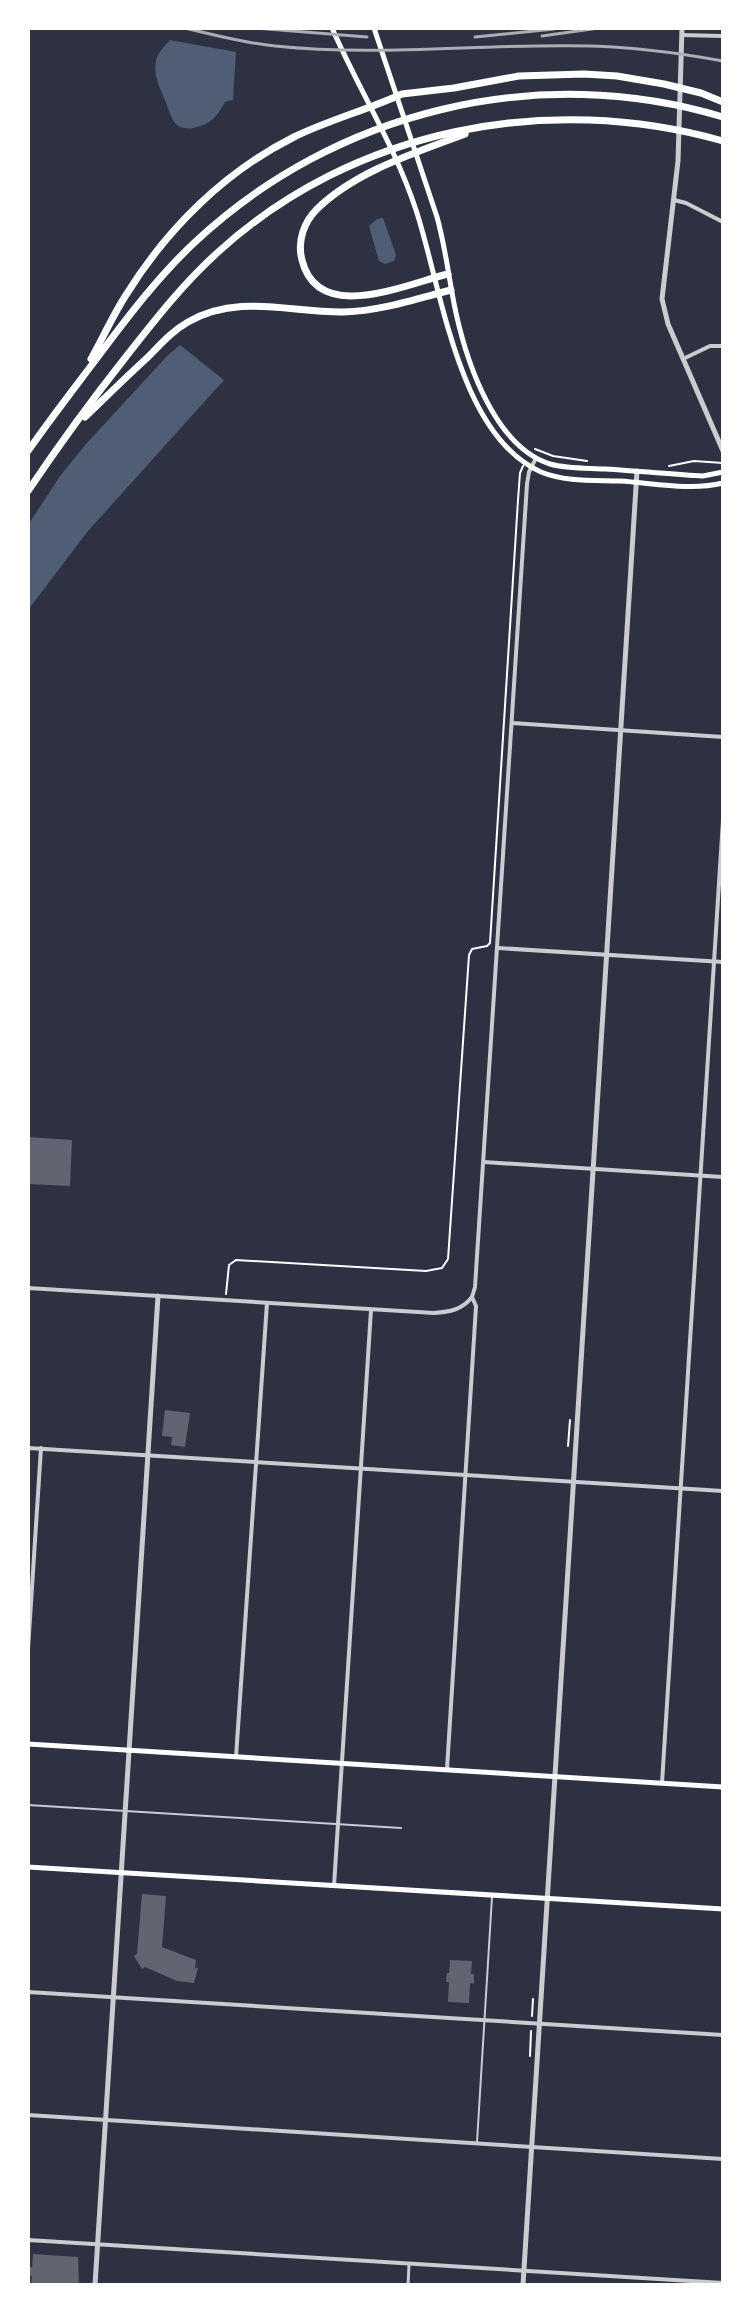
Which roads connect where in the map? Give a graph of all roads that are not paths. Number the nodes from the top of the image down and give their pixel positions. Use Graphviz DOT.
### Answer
graph roads {
  1 [pos="332,28"];
  2 [pos="374,28"];
  3 [pos="682,32"];
  4 [pos="723,36"];
  5 [pos="396,96"];
  6 [pos="723,102"];
  7 [pos="372,107"];
  8 [pos="723,117"];
  9 [pos="485,127"];
  10 [pos="723,141"];
  11 [pos="674,200"];
  12 [pos="723,222"];
  13 [pos="448,274"];
  14 [pos="436,277"];
  15 [pos="451,290"];
  16 [pos="440,293"];
  17 [pos="723,346"];
  18 [pos="683,359"];
  19 [pos="78,382"];
  20 [pos="69,433"];
  21 [pos="28,451"];
  22 [pos="723,451"];
  23 [pos="536,457"];
  24 [pos="531,466"];
  25 [pos="637,471"];
  26 [pos="723,472"];
  27 [pos="637,482"];
  28 [pos="723,483"];
  29 [pos="28,491"];
  30 [pos="512,723"];
  31 [pos="621,730"];
  32 [pos="723,737"];
  33 [pos="723,820"];
  34 [pos="498,948"];
  35 [pos="606,955"];
  36 [pos="714,961"];
  37 [pos="723,962"];
  38 [pos="484,1162"];
  39 [pos="592,1170"];
  40 [pos="701,1176"];
  41 [pos="723,1177"];
  42 [pos="28,1288"];
  43 [pos="158,1296"];
  44 [pos="472,1297"];
  45 [pos="267,1303"];
  46 [pos="371,1310"];
  47 [pos="28,1448"];
  48 [pos="41,1448"];
  49 [pos="148,1455"];
  50 [pos="256,1461"];
  51 [pos="360,1468"];
  52 [pos="466,1475"];
  53 [pos="573,1481"];
  54 [pos="681,1488"];
  55 [pos="723,1491"];
  56 [pos="28,1649"];
  57 [pos="28,1744"];
  58 [pos="129,1751"];
  59 [pos="236,1757"];
  60 [pos="341,1764"];
  61 [pos="447,1769"];
  62 [pos="555,1776"];
  63 [pos="662,1783"];
  64 [pos="723,1787"];
  65 [pos="28,1805"];
  66 [pos="125,1811"];
  67 [pos="338,1824"];
  68 [pos="401,1828"];
  69 [pos="28,1867"];
  70 [pos="121,1873"];
  71 [pos="334,1886"];
  72 [pos="492,1896"];
  73 [pos="547,1899"];
  74 [pos="723,1909"];
  75 [pos="28,1992"];
  76 [pos="114,1997"];
  77 [pos="484,2020"];
  78 [pos="539,2023"];
  79 [pos="723,2035"];
  80 [pos="28,2115"];
  81 [pos="106,2120"];
  82 [pos="477,2144"];
  83 [pos="531,2148"];
  84 [pos="723,2159"];
  85 [pos="28,2240"];
  86 [pos="98,2244"];
  87 [pos="409,2264"];
  88 [pos="524,2271"];
  89 [pos="723,2283"];
  90 [pos="95,2285"];
  91 [pos="408,2285"];
  92 [pos="523,2285"];
  1 -- 7 [label="main road"];
  2 -- 5 [label="main road"];
  3 -- 4 [label="street"];
  3 -- 11 [label="street"];
  5 -- 6 [label="highway"];
  5 -- 7 [label="highway"];
  5 -- 13 [label="main road"];
  7 -- 14 [label="main road"];
  7 -- 19 [label="highway"];
  8 -- 19 [label="highway"];
  9 -- 10 [label="highway"];
  9 -- 14 [label="highway"];
  9 -- 20 [label="highway"];
  11 -- 12 [label="street"];
  11 -- 18 [label="street"];
  13 -- 14 [label="highway"];
  13 -- 15 [label="main road"];
  14 -- 16 [label="main road"];
  15 -- 16 [label="highway"];
  15 -- 23 [label="main road"];
  16 -- 20 [label="highway"];
  16 -- 24 [label="main road"];
  17 -- 18 [label="street"];
  18 -- 22 [label="street"];
  19 -- 21 [label="highway"];
  20 -- 29 [label="highway"];
  23 -- 24 [label="street"];
  23 -- 25 [label="main road"];
  24 -- 27 [label="main road"];
  24 -- 30 [label="street"];
  25 -- 26 [label="main road"];
  25 -- 27 [label="street"];
  27 -- 28 [label="main road"];
  27 -- 31 [label="street"];
  30 -- 31 [label="street"];
  30 -- 34 [label="street"];
  31 -- 32 [label="street"];
  31 -- 35 [label="street"];
  33 -- 36 [label="street"];
  34 -- 35 [label="street"];
  34 -- 38 [label="street"];
  35 -- 36 [label="street"];
  35 -- 39 [label="street"];
  36 -- 37 [label="street"];
  36 -- 40 [label="street"];
  38 -- 39 [label="street"];
  38 -- 44 [label="street"];
  39 -- 40 [label="street"];
  39 -- 53 [label="street"];
  40 -- 41 [label="street"];
  40 -- 54 [label="street"];
  42 -- 43 [label="street"];
  43 -- 45 [label="street"];
  43 -- 49 [label="street"];
  44 -- 46 [label="street"];
  44 -- 52 [label="street"];
  45 -- 46 [label="street"];
  45 -- 50 [label="street"];
  46 -- 51 [label="street"];
  47 -- 48 [label="street"];
  48 -- 49 [label="street"];
  48 -- 56 [label="street"];
  49 -- 50 [label="street"];
  49 -- 58 [label="street"];
  50 -- 51 [label="street"];
  50 -- 59 [label="street"];
  51 -- 52 [label="street"];
  51 -- 60 [label="street"];
  52 -- 53 [label="street"];
  52 -- 61 [label="street"];
  53 -- 54 [label="street"];
  53 -- 62 [label="street"];
  54 -- 55 [label="street"];
  54 -- 63 [label="street"];
  57 -- 58 [label="main road"];
  58 -- 59 [label="main road"];
  58 -- 66 [label="street"];
  59 -- 60 [label="main road"];
  60 -- 61 [label="main road"];
  60 -- 67 [label="street"];
  61 -- 62 [label="main road"];
  62 -- 63 [label="main road"];
  62 -- 73 [label="street"];
  63 -- 64 [label="main road"];
  65 -- 66 [label="lane"];
  66 -- 67 [label="lane"];
  66 -- 70 [label="street"];
  67 -- 68 [label="lane"];
  67 -- 71 [label="street"];
  69 -- 70 [label="main road"];
  70 -- 71 [label="main road"];
  70 -- 76 [label="street"];
  71 -- 72 [label="main road"];
  72 -- 73 [label="main road"];
  72 -- 77 [label="lane"];
  73 -- 74 [label="main road"];
  73 -- 78 [label="street"];
  75 -- 76 [label="street"];
  76 -- 77 [label="street"];
  76 -- 81 [label="street"];
  77 -- 78 [label="street"];
  77 -- 82 [label="lane"];
  78 -- 79 [label="street"];
  78 -- 83 [label="street"];
  80 -- 81 [label="street"];
  81 -- 82 [label="street"];
  81 -- 86 [label="street"];
  82 -- 83 [label="street"];
  83 -- 84 [label="street"];
  83 -- 88 [label="street"];
  85 -- 86 [label="street"];
  86 -- 87 [label="street"];
  86 -- 90 [label="street"];
  87 -- 88 [label="street"];
  87 -- 91 [label="street"];
  88 -- 89 [label="street"];
  88 -- 92 [label="street"];
}
